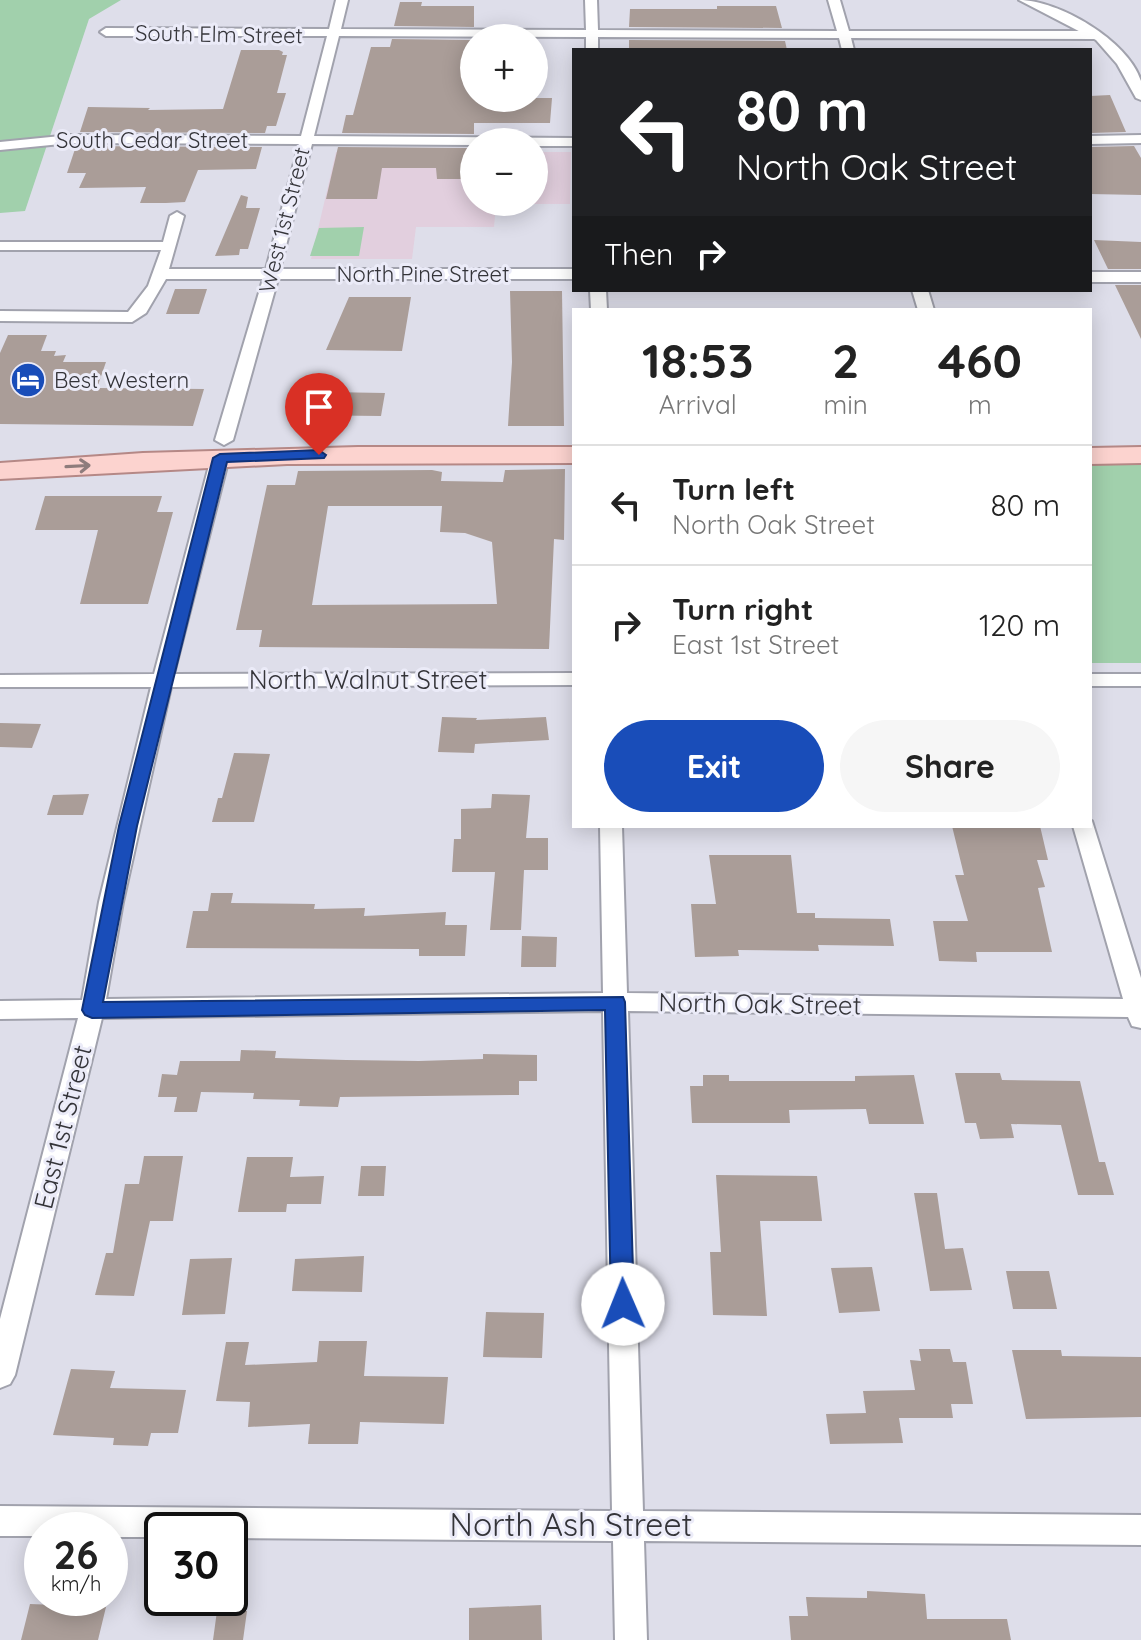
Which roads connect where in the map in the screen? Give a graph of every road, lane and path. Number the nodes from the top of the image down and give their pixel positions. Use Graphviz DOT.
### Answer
graph roads {
  1 [pos="342,0"];
  2 [pos="591,0"];
  3 [pos="834,0"];
  4 [pos="1026,0"];
  5 [pos="106,32"];
  6 [pos="842,32"];
  7 [pos="592,34"];
  8 [pos="333,35"];
  9 [pos="1096,35"];
  10 [pos="592,48"];
  11 [pos="847,48"];
  12 [pos="1141,95"];
  13 [pos="1141,139"];
  14 [pos="1092,140"];
  15 [pos="305,141"];
  16 [pos="572,142"];
  17 [pos="0,146"];
  18 [pos="177,216"];
  19 [pos="0,246"];
  20 [pos="169,246"];
  21 [pos="159,274"];
  22 [pos="271,274"];
  23 [pos="572,274"];
  24 [pos="1092,277"];
  25 [pos="1141,277"];
  26 [pos="0,316"];
  27 [pos="572,441"];
  28 [pos="1092,442"];
  29 [pos="1141,442"];
  30 [pos="222,449"];
  31 [pos="0,450"];
  32 [pos="572,455"];
  33 [pos="1141,455"];
  34 [pos="1092,456"];
  35 [pos="0,471"];
  36 [pos="572,679"];
  37 [pos="1092,680"];
  38 [pos="1141,680"];
  39 [pos="0,681"];
  40 [pos="162,681"];
  41 [pos="611,828"];
  42 [pos="1085,828"];
  43 [pos="615,1002"];
  44 [pos="0,1010"];
  45 [pos="92,1010"];
  46 [pos="1140,1012"];
  47 [pos="0,1375"];
  48 [pos="0,1521"];
  49 [pos="628,1526"];
  50 [pos="1141,1530"];
  51 [pos="631,1640"];
  1 -- 8 [label="street, West 1st Street"];
  2 -- 7 [label="street"];
  3 -- 6 [label="street"];
  4 -- 9 [label="street"];
  5 -- 8 [label="street, South Elm Street"];
  6 -- 7 [label="street, South Elm Street"];
  6 -- 9 [label="street, South Elm Street"];
  6 -- 11 [label="street"];
  7 -- 8 [label="street, South Elm Street"];
  7 -- 10 [label="street"];
  8 -- 15 [label="street, West 1st Street"];
  9 -- 12 [label="street"];
  13 -- 14 [label="street"];
  15 -- 16 [label="street, South Cedar Street"];
  15 -- 17 [label="street, South Cedar Street"];
  15 -- 22 [label="street, West 1st Street"];
  18 -- 20 [label="street"];
  19 -- 20 [label="street"];
  20 -- 21 [label="street"];
  21 -- 22 [label="street, North Pine Street"];
  21 -- 26 [label="street"];
  22 -- 23 [label="street, North Pine Street"];
  22 -- 30 [label="street, West 1st Street"];
  24 -- 25 [label="street"];
  27 -- 30 [label="main road"];
  28 -- 29 [label="main road"];
  30 -- 31 [label="main road"];
  30 -- 32 [label="main road"];
  35 -- 30 [label="main road, one-way"];
  30 -- 40 [label="street, East 1st Street"];
  33 -- 34 [label="main road"];
  36 -- 40 [label="street, North Walnut Street"];
  37 -- 38 [label="street"];
  39 -- 40 [label="street, North Walnut Street"];
  40 -- 45 [label="street, East 1st Street"];
  41 -- 43 [label="street"];
  42 -- 46 [label="street"];
  43 -- 45 [label="street, North Oak Street"];
  43 -- 46 [label="street, North Oak Street"];
  43 -- 49 [label="street"];
  44 -- 45 [label="street, North Oak Street"];
  45 -- 47 [label="street, East 1st Street"];
  48 -- 49 [label="street, North Ash Street"];
  49 -- 50 [label="street, North Ash Street"];
  49 -- 51 [label="street"];
}
